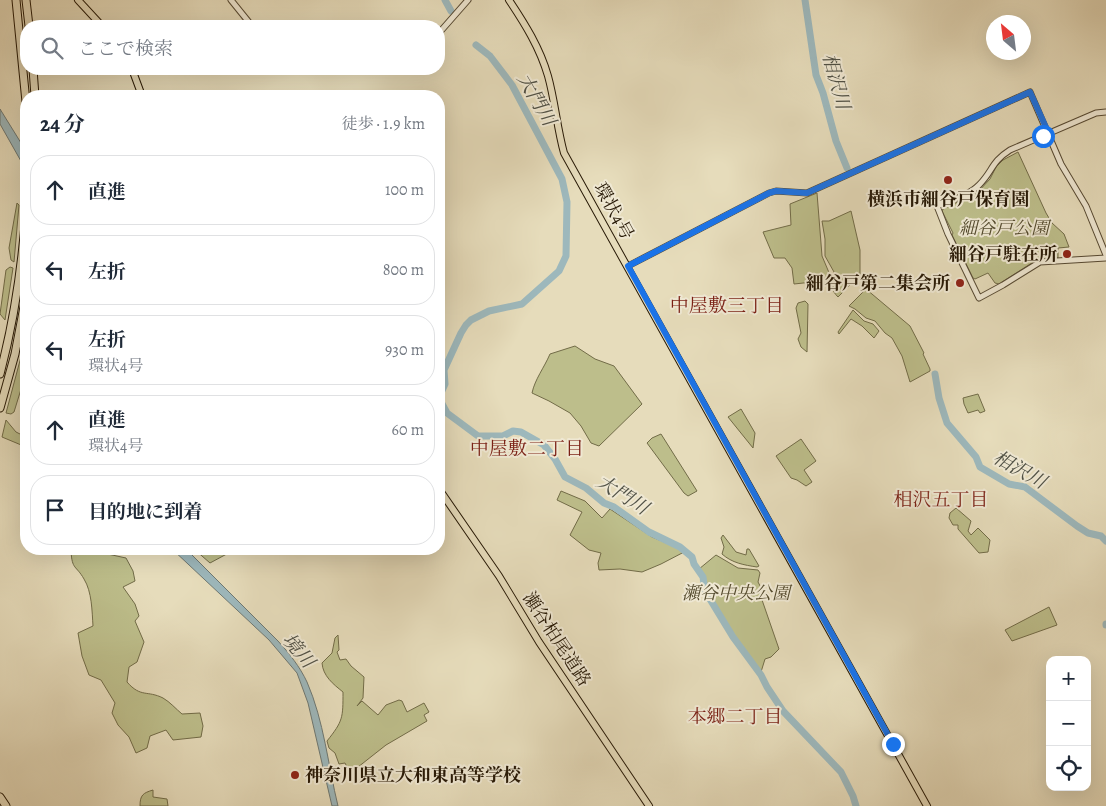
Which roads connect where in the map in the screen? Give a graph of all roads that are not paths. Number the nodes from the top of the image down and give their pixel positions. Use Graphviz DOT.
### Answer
graph roads {
  1 [pos="16,0"];
  2 [pos="26,0"];
  3 [pos="78,0"];
  4 [pos="231,0"];
  5 [pos="468,0"];
  6 [pos="509,0"];
  7 [pos="29,20"];
  8 [pos="96,20"];
  9 [pos="247,20"];
  10 [pos="445,26"];
  11 [pos="20,41"];
  12 [pos="23,75"];
  13 [pos="33,75"];
  14 [pos="134,75"];
  15 [pos="25,90"];
  16 [pos="35,90"];
  17 [pos="140,90"];
  18 [pos="1106,112"];
  19 [pos="1049,134"];
  20 [pos="1106,257"];
  21 [pos="628,266"];
  22 [pos="20,277"];
  23 [pos="20,328"];
  24 [pos="0,374"];
  25 [pos="0,408"];
  26 [pos="445,498"];
  27 [pos="0,797"];
  28 [pos="6,806"];
  29 [pos="649,806"];
  30 [pos="927,806"];
  1 -- 11 [label="highway"];
  2 -- 7 [label="highway"];
  3 -- 8 [label="main road"];
  4 -- 9 [label="street"];
  5 -- 10 [label="street"];
  6 -- 21 [label="main road, 環状4号"];
  12 -- 15 [label="highway"];
  13 -- 16 [label="highway"];
  14 -- 17 [label="main road"];
  18 -- 19 [label="street"];
  19 -- 20 [label="street"];
  19 -- 20 [label="street"];
  19 -- 21 [label="street"];
  21 -- 30 [label="main road, 環状4号"];
  22 -- 24 [label="highway"];
  23 -- 25 [label="highway"];
  26 -- 29 [label="main road, 瀬谷柏尾道路"];
  27 -- 28 [label="highway"];
}
